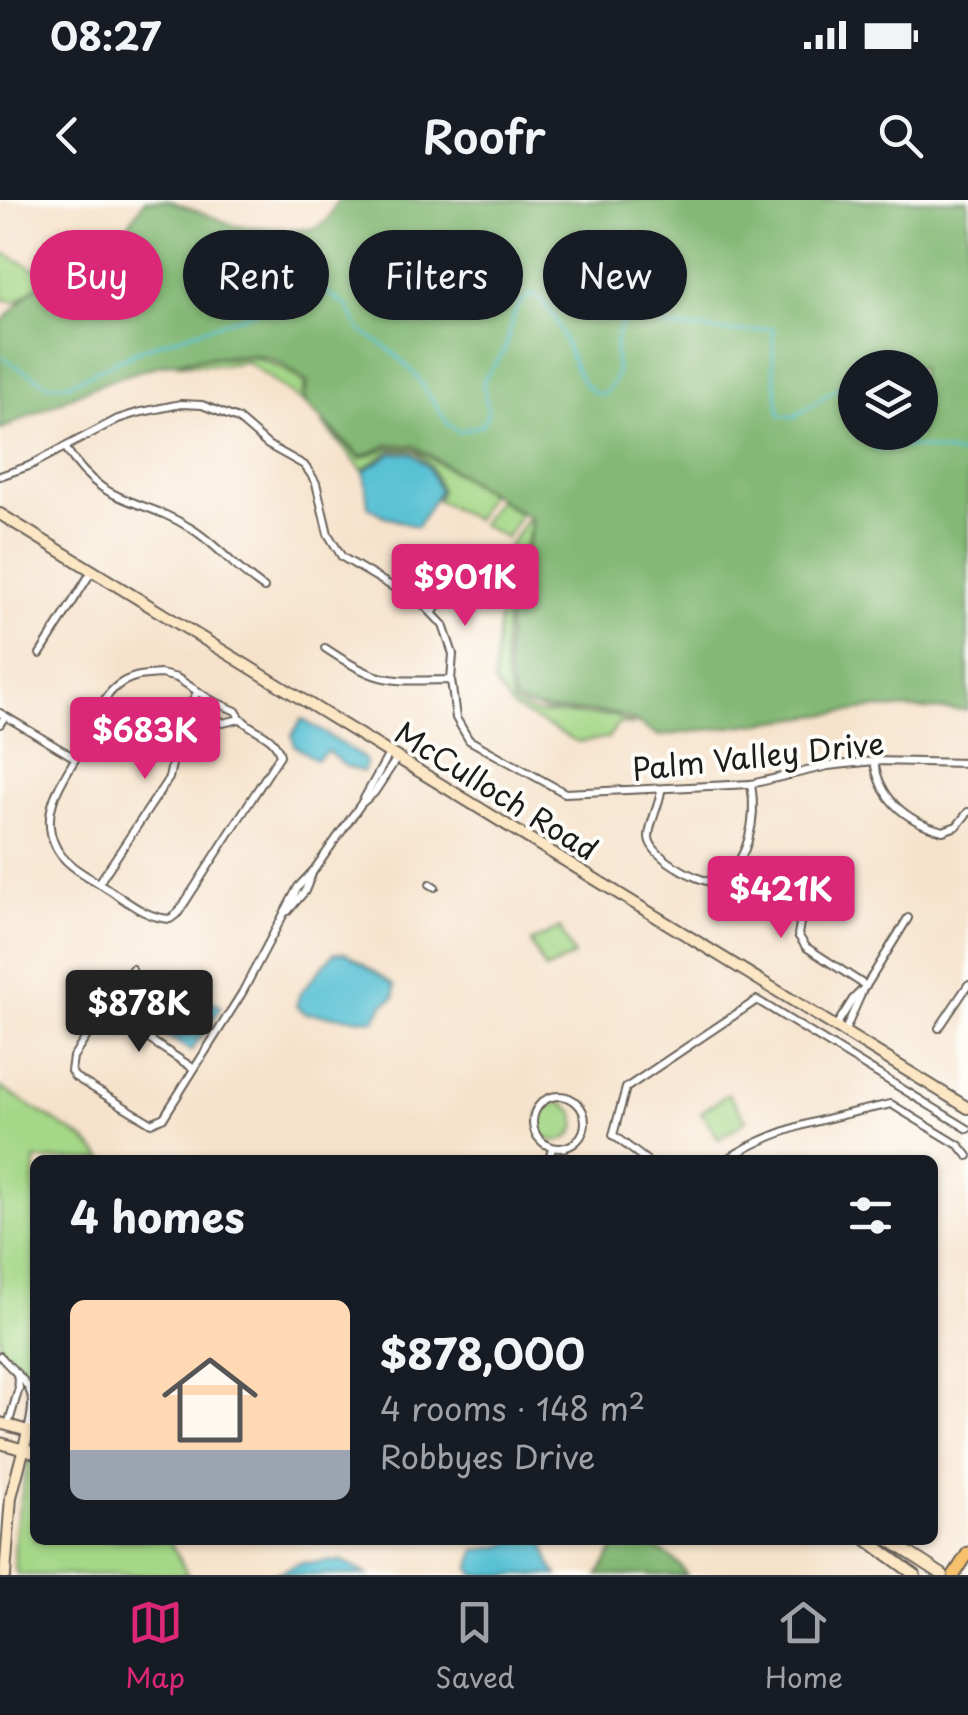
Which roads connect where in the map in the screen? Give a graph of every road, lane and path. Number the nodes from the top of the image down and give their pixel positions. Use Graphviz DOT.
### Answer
graph roads {
  1 [pos="65,447"];
  2 [pos="0,476"];
  3 [pos="0,514"];
  4 [pos="468,562"];
  5 [pos="92,571"];
  6 [pos="264,588"];
  7 [pos="433,612"];
  8 [pos="326,648"];
  9 [pos="40,654"];
  10 [pos="451,680"];
  11 [pos="198,692"];
  12 [pos="212,700"];
  13 [pos="3,714"];
  14 [pos="240,719"];
  15 [pos="0,724"];
  16 [pos="393,755"];
  17 [pos="75,758"];
  18 [pos="874,761"];
  19 [pos="968,763"];
  20 [pos="752,784"];
  21 [pos="661,790"];
  22 [pos="968,812"];
  23 [pos="836,874"];
  24 [pos="99,883"];
  25 [pos="908,918"];
  26 [pos="132,970"];
  27 [pos="968,985"];
  28 [pos="864,988"];
  29 [pos="104,1010"];
  30 [pos="940,1028"];
  31 [pos="840,1030"];
  32 [pos="193,1068"];
  33 [pos="968,1108"];
  34 [pos="968,1129"];
  35 [pos="552,1148"];
  36 [pos="550,1155"];
  37 [pos="639,1155"];
  38 [pos="734,1155"];
  39 [pos="968,1156"];
  40 [pos="0,1356"];
  41 [pos="16,1373"];
  42 [pos="30,1386"];
  43 [pos="4,1424"];
  44 [pos="30,1431"];
  45 [pos="1,1447"];
  46 [pos="29,1451"];
  47 [pos="873,1545"];
  48 [pos="898,1545"];
  49 [pos="968,1553"];
  50 [pos="5,1575"];
  51 [pos="915,1575"];
  52 [pos="943,1575"];
  53 [pos="954,1575"];
  1 -- 2 [label="street"];
  1 -- 6 [label="street"];
  1 -- 7 [label="street"];
  3 -- 5 [label="street, McCulloch Road"];
  4 -- 7 [label="street"];
  5 -- 9 [label="street"];
  5 -- 16 [label="street, McCulloch Road"];
  7 -- 10 [label="street, Palm Valley Drive"];
  8 -- 10 [label="street"];
  10 -- 21 [label="street, Palm Valley Drive"];
  11 -- 12 [label="street"];
  11 -- 17 [label="street"];
  11 -- 24 [label="street"];
  12 -- 14 [label="street"];
  12 -- 14 [label="street"];
  13 -- 15 [label="street"];
  13 -- 17 [label="street"];
  14 -- 24 [label="street"];
  16 -- 31 [label="street, McCulloch Road"];
  16 -- 32 [label="street"];
  17 -- 24 [label="street"];
  18 -- 19 [label="street, Palm Valley Drive"];
  18 -- 20 [label="street, Palm Valley Drive"];
  18 -- 22 [label="street"];
  20 -- 21 [label="street, Palm Valley Drive"];
  20 -- 21 [label="street"];
  23 -- 28 [label="street"];
  25 -- 28 [label="street"];
  26 -- 29 [label="street"];
  27 -- 30 [label="street"];
  28 -- 31 [label="street"];
  29 -- 32 [label="street"];
  29 -- 32 [label="street"];
  31 -- 33 [label="street, McCulloch Road"];
  34 -- 37 [label="street"];
  35 -- 35 [label="street"];
  35 -- 36 [label="street"];
  38 -- 39 [label="street"];
  40 -- 41 [label="street"];
  41 -- 42 [label="street"];
  41 -- 43 [label="street"];
  43 -- 44 [label="street"];
  43 -- 45 [label="street"];
  45 -- 46 [label="street"];
  46 -- 50 [label="street"];
  47 -- 51 [label="street"];
  48 -- 52 [label="street"];
  49 -- 53 [label="main road"];
}
